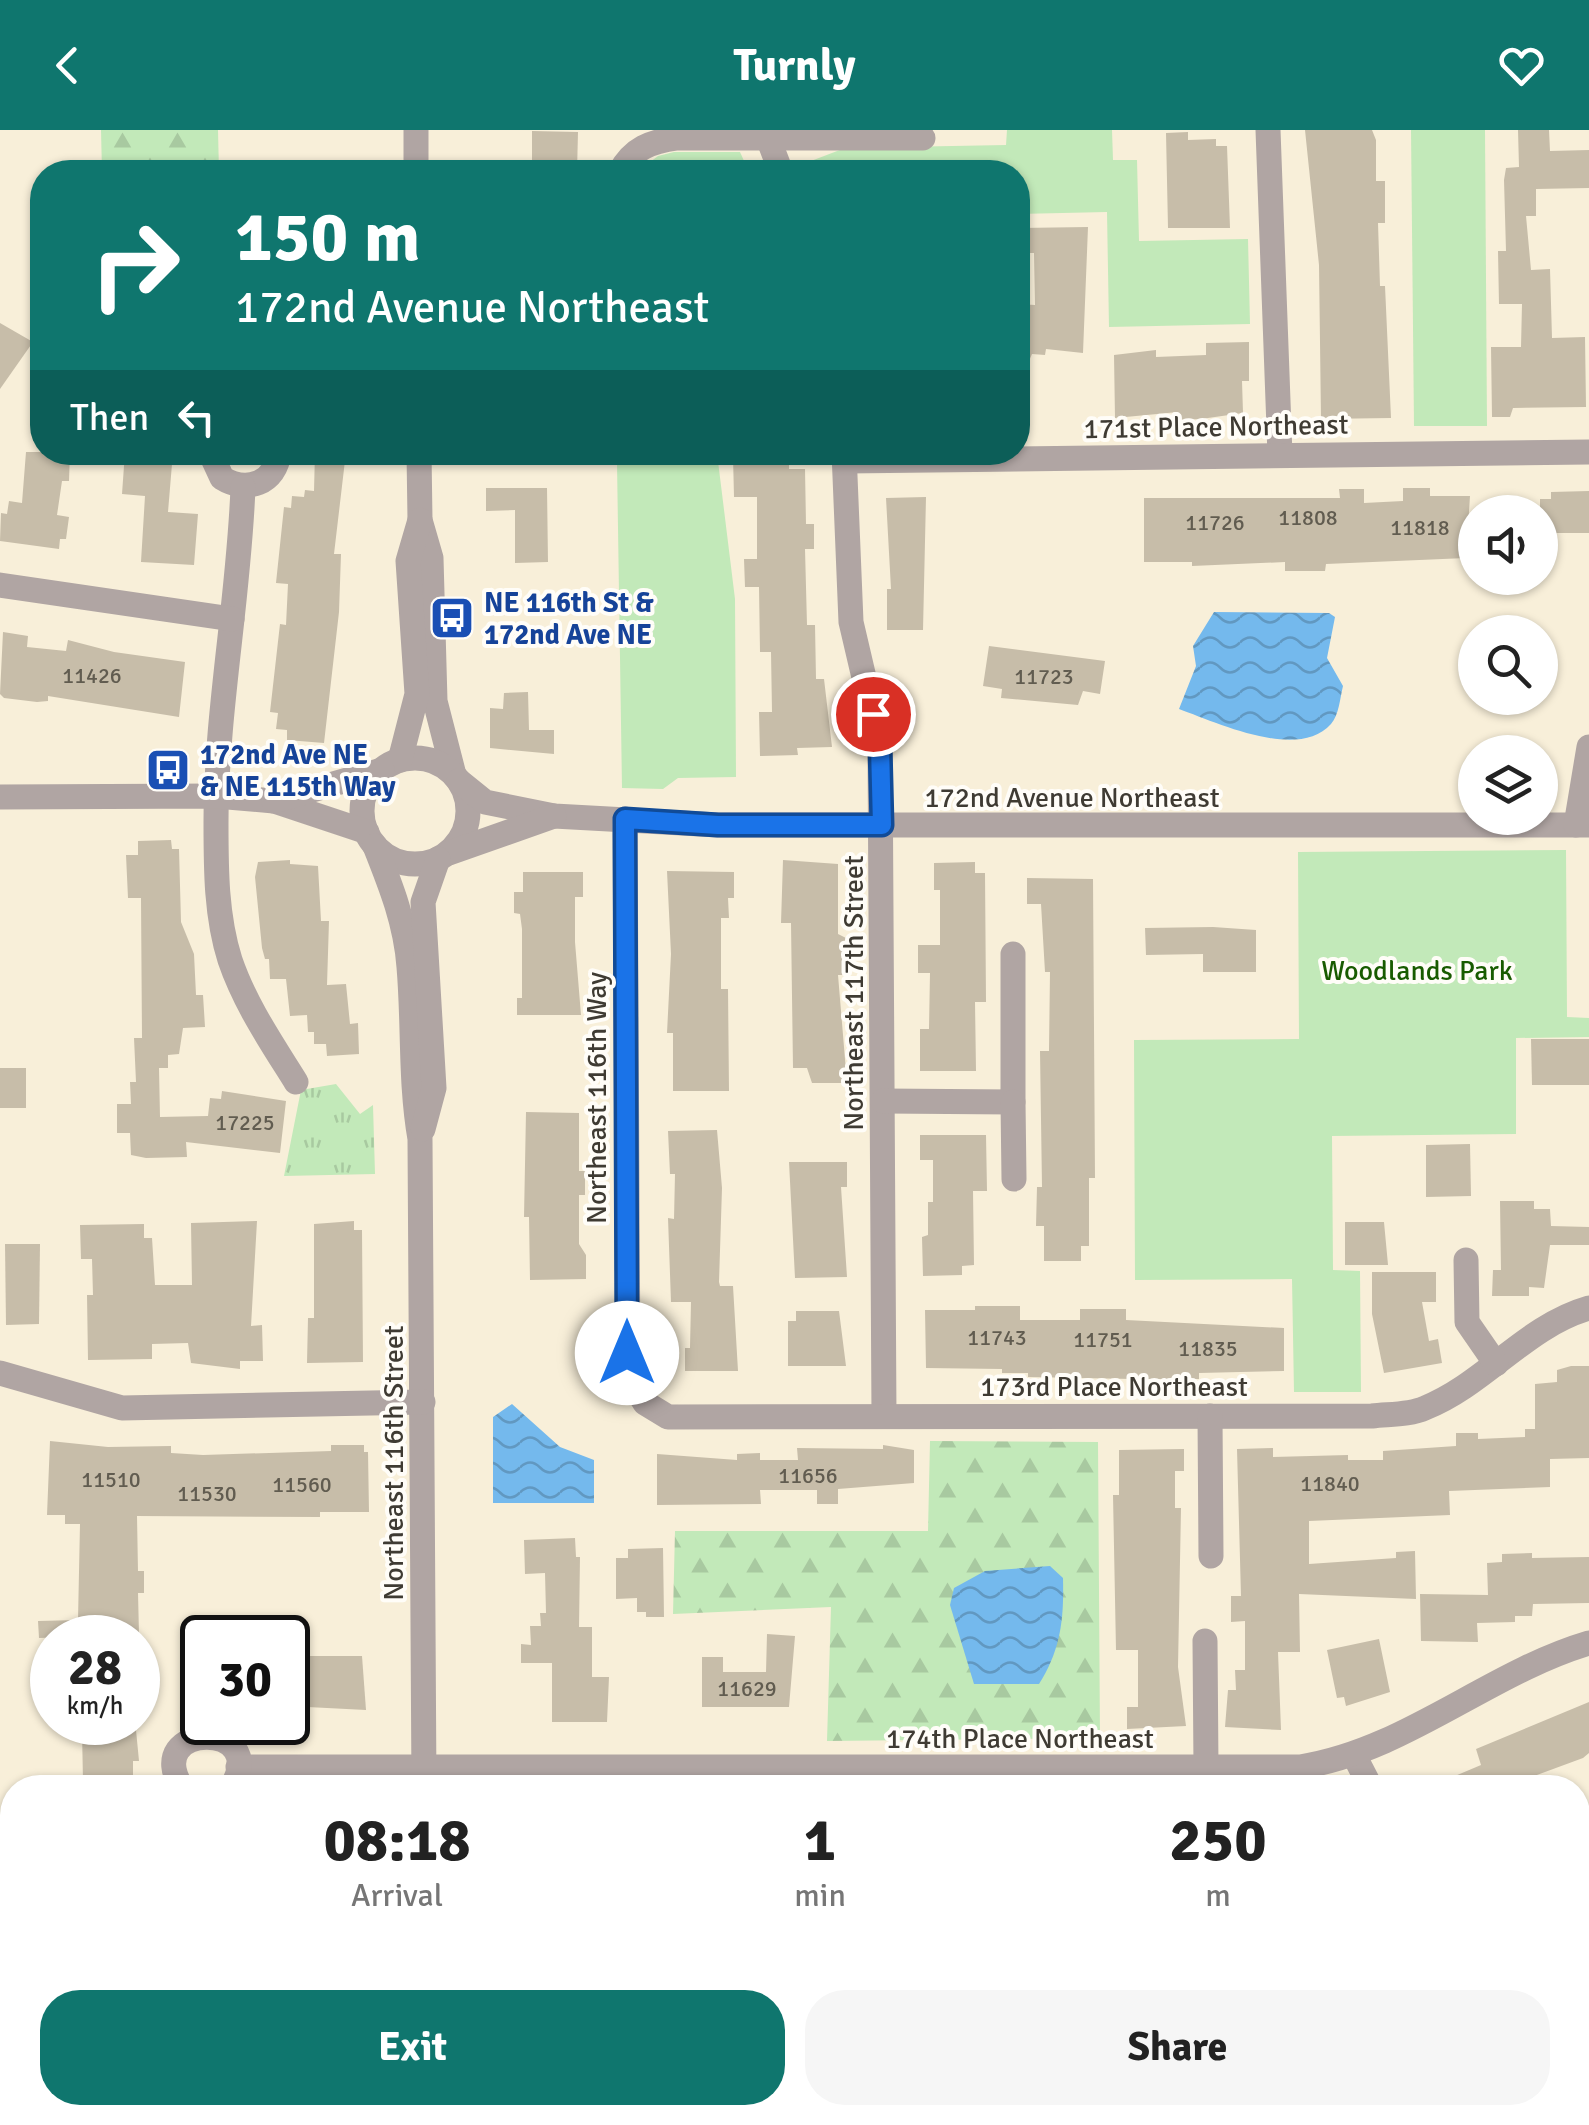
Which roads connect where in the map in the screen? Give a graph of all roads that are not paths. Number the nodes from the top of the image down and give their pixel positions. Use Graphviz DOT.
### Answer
graph roads {
  1 [pos="416,130"];
  2 [pos="1268,130"];
  3 [pos="766,134"];
  4 [pos="923,138"];
  5 [pos="416,160"];
  6 [pos="627,160"];
  7 [pos="777,160"];
  8 [pos="1589,452"];
  9 [pos="1280,456"];
  10 [pos="1030,457"];
  11 [pos="216,465"];
  12 [pos="275,465"];
  13 [pos="419,465"];
  14 [pos="844,465"];
  15 [pos="243,487"];
  16 [pos="420,520"];
  17 [pos="0,585"];
  18 [pos="232,619"];
  19 [pos="1589,747"];
  20 [pos="391,765"];
  21 [pos="457,778"];
  22 [pos="0,796"];
  23 [pos="216,796"];
  24 [pos="274,801"];
  25 [pos="554,816"];
  26 [pos="625,819"];
  27 [pos="882,825"];
  28 [pos="1583,825"];
  29 [pos="371,839"];
  30 [pos="441,857"];
  31 [pos="1013,954"];
  32 [pos="296,1082"];
  33 [pos="883,1101"];
  34 [pos="1013,1102"];
  35 [pos="420,1139"];
  36 [pos="1014,1179"];
  37 [pos="1466,1260"];
  38 [pos="1589,1308"];
  39 [pos="1496,1364"];
  40 [pos="0,1373"];
  41 [pos="628,1376"];
  42 [pos="423,1402"];
  43 [pos="884,1416"];
  44 [pos="1210,1416"];
  45 [pos="1211,1556"];
  46 [pos="1205,1641"];
  47 [pos="1589,1643"];
  48 [pos="1355,1757"];
  49 [pos="1206,1768"];
  50 [pos="176,1775"];
  51 [pos="234,1775"];
  52 [pos="424,1775"];
  53 [pos="766,1775"];
  54 [pos="1364,1775"];
  1 -- 5 [label="street"];
  2 -- 9 [label="street"];
  3 -- 4 [label="street"];
  3 -- 6 [label="street"];
  3 -- 7 [label="street"];
  8 -- 9 [label="street, 171st Place Northeast"];
  9 -- 10 [label="street, 171st Place Northeast"];
  11 -- 15 [label="street"];
  12 -- 15 [label="street"];
  13 -- 16 [label="street"];
  14 -- 27 [label="street, Northeast 117th Street"];
  15 -- 18 [label="street"];
  16 -- 20 [label="street"];
  16 -- 21 [label="street"];
  17 -- 18 [label="street"];
  18 -- 23 [label="street"];
  19 -- 28 [label="street"];
  20 -- 21 [label="street"];
  20 -- 24 [label="street"];
  20 -- 29 [label="street"];
  21 -- 25 [label="street, 172nd Avenue Northeast"];
  21 -- 30 [label="street"];
  22 -- 23 [label="street"];
  23 -- 24 [label="street"];
  23 -- 32 [label="street"];
  24 -- 29 [label="street"];
  25 -- 26 [label="street, 172nd Avenue Northeast"];
  25 -- 30 [label="street, 172nd Avenue Northeast"];
  26 -- 27 [label="street, 172nd Avenue Northeast"];
  26 -- 41 [label="street, Northeast 116th Way"];
  27 -- 28 [label="street, 172nd Avenue Northeast"];
  27 -- 33 [label="street, Northeast 117th Street"];
  29 -- 30 [label="street"];
  29 -- 35 [label="street, Northeast 116th Street"];
  30 -- 35 [label="street, Northeast 116th Street"];
  31 -- 34 [label="street"];
  33 -- 34 [label="street"];
  33 -- 43 [label="street, Northeast 117th Street"];
  34 -- 36 [label="street"];
  35 -- 42 [label="street, Northeast 116th Street"];
  37 -- 39 [label="street"];
  38 -- 39 [label="street, 173rd Place Northeast"];
  39 -- 44 [label="street, 173rd Place Northeast"];
  40 -- 42 [label="street"];
  41 -- 43 [label="street, 173rd Place Northeast"];
  42 -- 52 [label="street, Northeast 116th Street"];
  43 -- 44 [label="street, 173rd Place Northeast"];
  44 -- 45 [label="street"];
  46 -- 49 [label="street"];
  47 -- 48 [label="street, 174th Place Northeast"];
  48 -- 49 [label="street, 174th Place Northeast"];
  48 -- 54 [label="street"];
  49 -- 53 [label="street, 174th Place Northeast"];
  50 -- 51 [label="street"];
}
